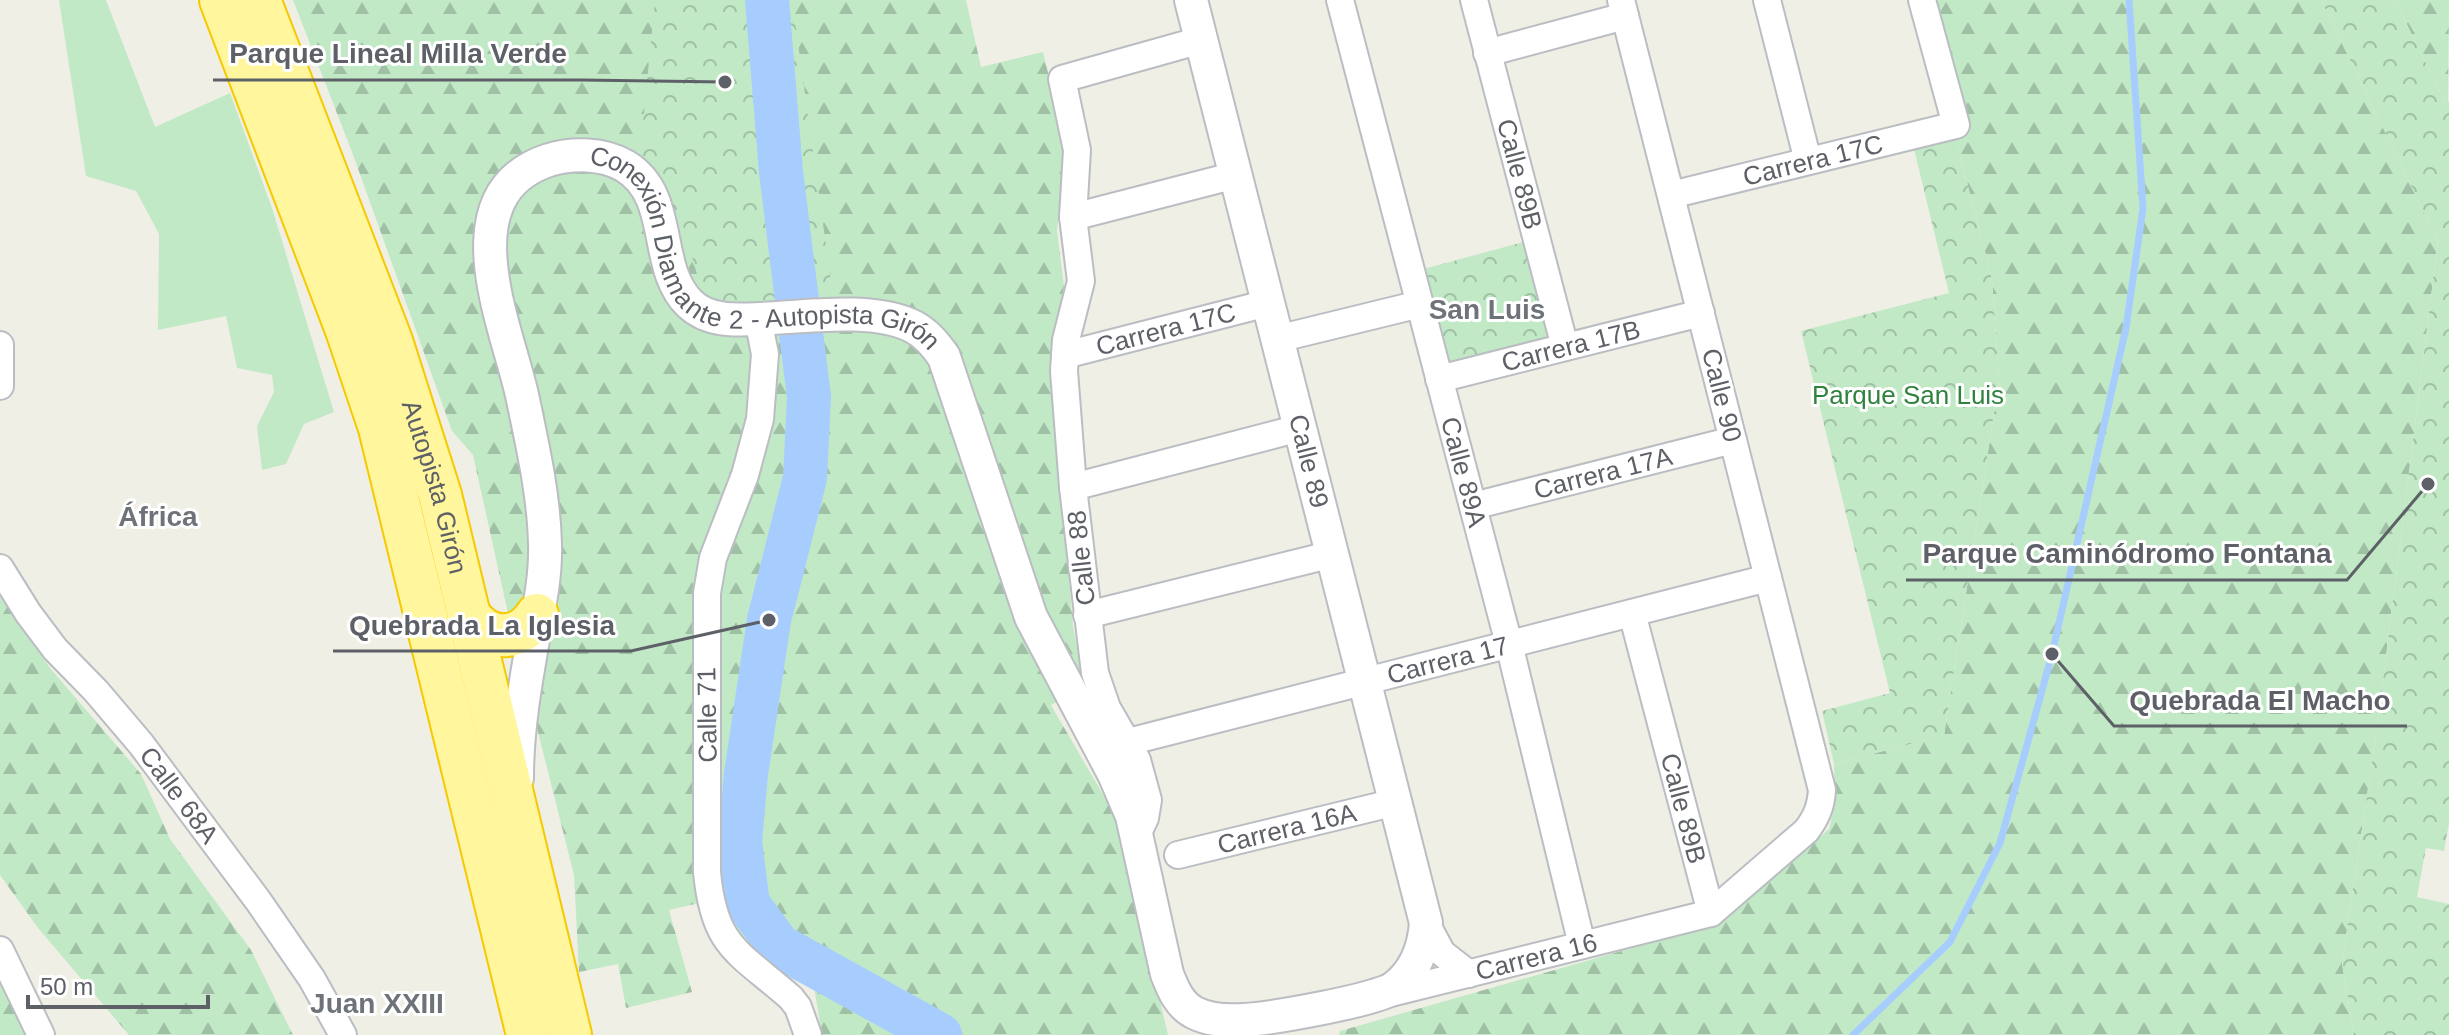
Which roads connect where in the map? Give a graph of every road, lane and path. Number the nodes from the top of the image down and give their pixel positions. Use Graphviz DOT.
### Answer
graph roads {
  1 [pos="221,0"];
  2 [pos="259,0"];
  3 [pos="1191,0"];
  4 [pos="1340,0"];
  5 [pos="1474,0"];
  6 [pos="1767,0"];
  7 [pos="1922,0"];
  8 [pos="1623,8"];
  9 [pos="1201,40"];
  10 [pos="1487,53"];
  11 [pos="1808,161"];
  12 [pos="1236,175"];
  13 [pos="1671,195"];
  14 [pos="1073,217"];
  15 [pos="1268,303"];
  16 [pos="1420,304"];
  17 [pos="1701,313"];
  18 [pos="769,318"];
  19 [pos="1277,339"];
  20 [pos="0,345"];
  21 [pos="1565,347"];
  22 [pos="1065,355"];
  23 [pos="1439,379"];
  24 [pos="1,386"];
  25 [pos="1300,428"];
  26 [pos="1733,440"];
  27 [pos="1073,487"];
  28 [pos="1473,506"];
  29 [pos="1333,554"];
  30 [pos="0,568"];
  31 [pos="1768,578"];
  32 [pos="1632,613"];
  33 [pos="469,615"];
  34 [pos="537,615"];
  35 [pos="1087,615"];
  36 [pos="1509,644"];
  37 [pos="1365,680"];
  38 [pos="489,706"];
  39 [pos="1128,742"];
  40 [pos="462,760"];
  41 [pos="1822,790"];
  42 [pos="1396,802"];
  43 [pos="518,825"];
  44 [pos="1138,833"];
  45 [pos="1178,855"];
  46 [pos="1711,913"];
  47 [pos="1426,923"];
  48 [pos="1582,945"];
  49 [pos="0,950"];
  50 [pos="1469,974"];
  51 [pos="1381,996"];
  52 [pos="1195,1013"];
  53 [pos="41,1035"];
  54 [pos="343,1035"];
  55 [pos="528,1035"];
  56 [pos="570,1035"];
  57 [pos="808,1035"];
  1 -- 40 [label="highway, Autopista Girón"];
  2 -- 33 [label="highway, Autopista Girón"];
  3 -- 9 [label="street, Calle 89"];
  4 -- 16 [label="street, Calle 89A"];
  5 -- 10 [label="street, Calle 89B"];
  6 -- 11 [label="street"];
  7 -- 11 [label="street, Carrera 17C"];
  8 -- 10 [label="street"];
  8 -- 13 [label="street, Calle 90"];
  9 -- 12 [label="street, Calle 89"];
  9 -- 14 [label="street, Calle 88"];
  10 -- 21 [label="street, Calle 89B"];
  11 -- 13 [label="street, Carrera 17C"];
  12 -- 14 [label="street"];
  12 -- 15 [label="street, Calle 89"];
  13 -- 17 [label="street, Calle 90"];
  14 -- 22 [label="street, Calle 88"];
  15 -- 19 [label="street, Calle 89"];
  15 -- 22 [label="street, Carrera 17C"];
  16 -- 19 [label="street"];
  16 -- 23 [label="street, Calle 89A"];
  17 -- 21 [label="street, Carrera 17B"];
  17 -- 26 [label="street, Calle 90"];
  18 -- 34 [label="street, Conexión Diamante 2 - Autopista Girón"];
  18 -- 44 [label="street, Conexión Diamante 2 - Autopista Girón"];
  18 -- 57 [label="street, Calle 71"];
  19 -- 25 [label="street, Calle 89"];
  20 -- 24 [label="street"];
  21 -- 23 [label="street, Carrera 17B"];
  22 -- 27 [label="street, Calle 88"];
  23 -- 28 [label="street, Calle 89A"];
  25 -- 27 [label="street"];
  25 -- 29 [label="street, Calle 89"];
  26 -- 28 [label="street, Carrera 17A"];
  26 -- 31 [label="street, Calle 90"];
  27 -- 35 [label="street, Calle 88"];
  28 -- 36 [label="street, Calle 89A"];
  29 -- 35 [label="street"];
  29 -- 37 [label="street, Calle 89"];
  30 -- 54 [label="street, Calle 68A"];
  31 -- 32 [label="street, Carrera 17"];
  31 -- 41 [label="street, Calle 90"];
  32 -- 36 [label="street, Carrera 17"];
  32 -- 46 [label="street, Calle 89B"];
  33 -- 34 [label="highway"];
  33 -- 38 [label="highway, Autopista Girón"];
  34 -- 38 [label="street, Conexión Diamante 2 - Autopista Girón"];
  34 -- 43 [label="street, Conexión Diamante 2 - Autopista Girón"];
  35 -- 39 [label="street, Calle 88"];
  36 -- 37 [label="street, Carrera 17"];
  36 -- 48 [label="street, Calle 89A"];
  37 -- 39 [label="street, Carrera 17"];
  37 -- 42 [label="street, Calle 89"];
  38 -- 40 [label="street, Conexión Diamante 2 - Autopista Girón"];
  38 -- 43 [label="highway, Autopista Girón"];
  39 -- 44 [label="street, Calle 88"];
  40 -- 55 [label="highway, Autopista Girón"];
  41 -- 46 [label="street, Carrera 16"];
  42 -- 45 [label="street, Carrera 16A"];
  42 -- 47 [label="street, Calle 89"];
  43 -- 56 [label="highway, Autopista Girón"];
  44 -- 52 [label="street, Calle 88"];
  46 -- 48 [label="street, Carrera 16"];
  47 -- 50 [label="street, Calle 89"];
  47 -- 51 [label="street, Calle 89"];
  48 -- 50 [label="street, Carrera 16"];
  49 -- 53 [label="street"];
  50 -- 51 [label="street, Carrera 16"];
  51 -- 52 [label="street, Carrera 16"];
}
